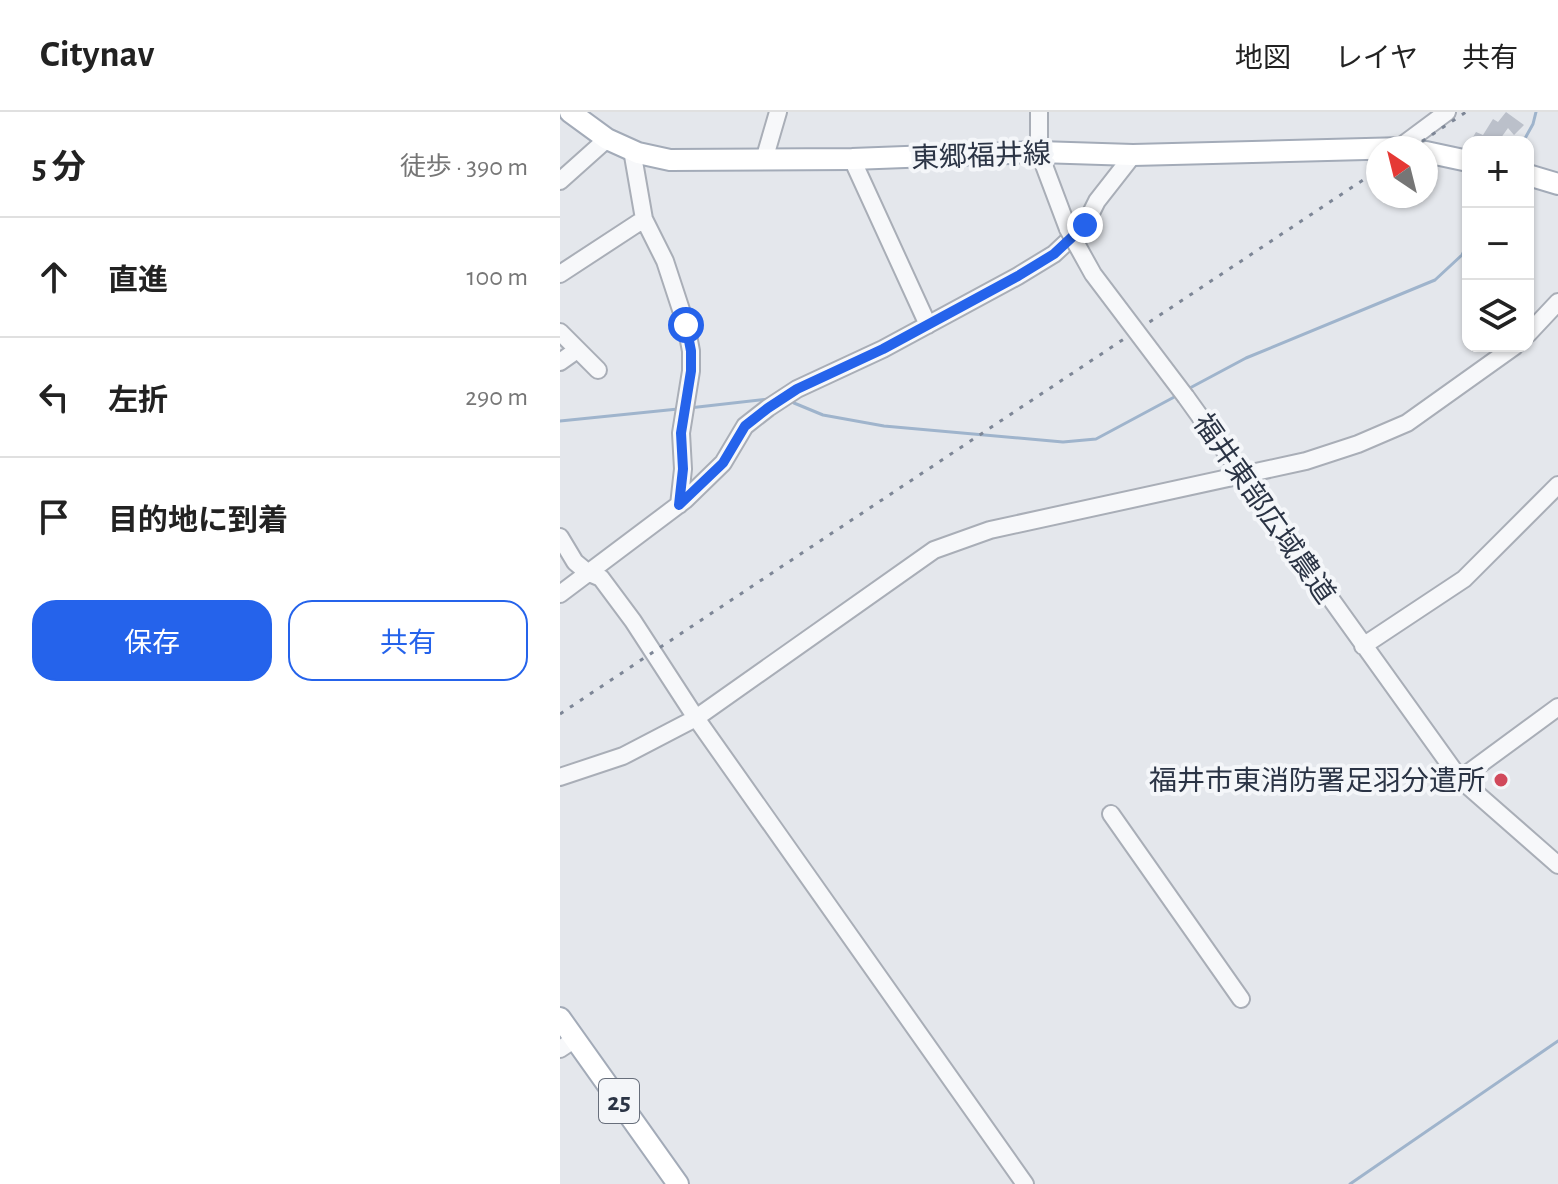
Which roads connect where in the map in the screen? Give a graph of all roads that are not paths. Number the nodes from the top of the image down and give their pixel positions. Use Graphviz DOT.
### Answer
graph roads {
  1 [pos="570,112"];
  2 [pos="778,112"];
  3 [pos="1039,112"];
  4 [pos="1447,112"];
  5 [pos="1417,136"];
  6 [pos="607,139"];
  7 [pos="1366,149"];
  8 [pos="632,150"];
  9 [pos="1039,152"];
  10 [pos="1133,155"];
  11 [pos="1438,155"];
  12 [pos="852,159"];
  13 [pos="764,160"];
  14 [pos="1462,160"];
  15 [pos="1534,177"];
  16 [pos="560,181"];
  17 [pos="1558,184"];
  18 [pos="644,219"];
  19 [pos="560,274"];
  20 [pos="1558,302"];
  21 [pos="928,325"];
  22 [pos="1534,328"];
  23 [pos="560,332"];
  24 [pos="577,350"];
  25 [pos="1507,352"];
  26 [pos="560,362"];
  27 [pos="598,370"];
  28 [pos="1241,475"];
  29 [pos="1558,485"];
  30 [pos="679,505"];
  31 [pos="560,537"];
  32 [pos="587,572"];
  33 [pos="560,594"];
  34 [pos="1363,646"];
  35 [pos="1558,707"];
  36 [pos="696,718"];
  37 [pos="560,777"];
  38 [pos="1460,779"];
  39 [pos="1111,814"];
  40 [pos="1558,865"];
  41 [pos="1241,999"];
  42 [pos="560,1018"];
  43 [pos="567,1044"];
  44 [pos="678,1184"];
  45 [pos="1025,1184"];
  1 -- 6 [label="main road, 東郷福井線"];
  2 -- 13 [label="street"];
  3 -- 9 [label="street, 福井東部広域農道"];
  4 -- 5 [label="street"];
  6 -- 8 [label="main road, 東郷福井線"];
  6 -- 16 [label="street"];
  7 -- 10 [label="main road, 東郷福井線"];
  8 -- 13 [label="main road, 東郷福井線"];
  8 -- 18 [label="street"];
  9 -- 10 [label="main road, 東郷福井線"];
  9 -- 12 [label="main road, 東郷福井線"];
  9 -- 28 [label="street, 福井東部広域農道, bridge"];
  10 -- 21 [label="street"];
  11 -- 14 [label="main road"];
  12 -- 13 [label="main road, 東郷福井線"];
  12 -- 21 [label="street"];
  15 -- 17 [label="main road"];
  18 -- 19 [label="street"];
  18 -- 30 [label="street"];
  20 -- 22 [label="street"];
  21 -- 30 [label="street"];
  23 -- 24 [label="street"];
  24 -- 26 [label="street"];
  24 -- 27 [label="street"];
  25 -- 28 [label="street"];
  28 -- 34 [label="street, 福井東部広域農道"];
  28 -- 36 [label="street"];
  29 -- 34 [label="street"];
  30 -- 32 [label="street"];
  31 -- 32 [label="street"];
  32 -- 33 [label="street"];
  32 -- 36 [label="street"];
  34 -- 38 [label="street, 福井東部広域農道"];
  35 -- 38 [label="street"];
  36 -- 37 [label="street"];
  36 -- 45 [label="street"];
  38 -- 40 [label="street, 福井東部広域農道"];
  39 -- 41 [label="street"];
  42 -- 43 [label="main road, 25"];
  43 -- 44 [label="main road, 25"];
}
